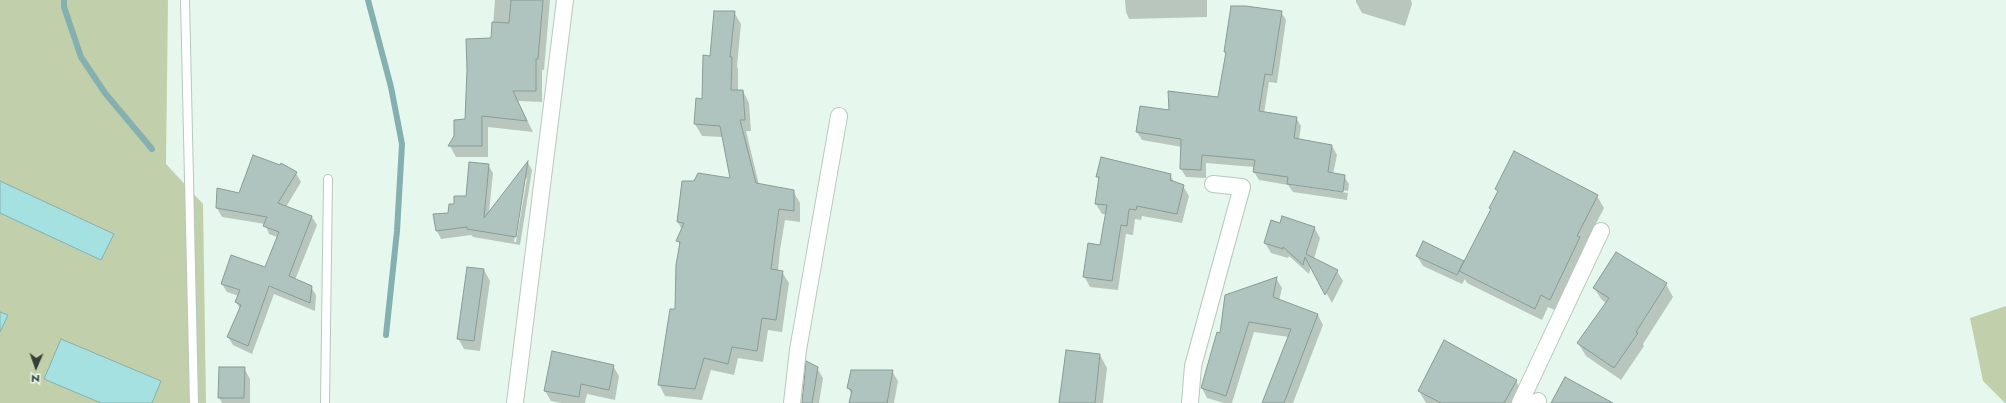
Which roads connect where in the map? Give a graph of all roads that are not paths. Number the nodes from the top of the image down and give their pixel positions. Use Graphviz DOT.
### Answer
graph roads {
  1 [pos="185,0"];
  2 [pos="565,0"];
  3 [pos="839,116"];
  4 [pos="328,179"];
  5 [pos="1213,184"];
  6 [pos="1601,231"];
  7 [pos="194,403"];
  8 [pos="325,403"];
  9 [pos="515,403"];
  10 [pos="792,403"];
  11 [pos="1190,403"];
  12 [pos="1520,403"];
  1 -- 7 [label="lane"];
  2 -- 9 [label="street"];
  3 -- 10 [label="street"];
  4 -- 8 [label="lane"];
  5 -- 11 [label="street"];
  6 -- 12 [label="street"];
}
